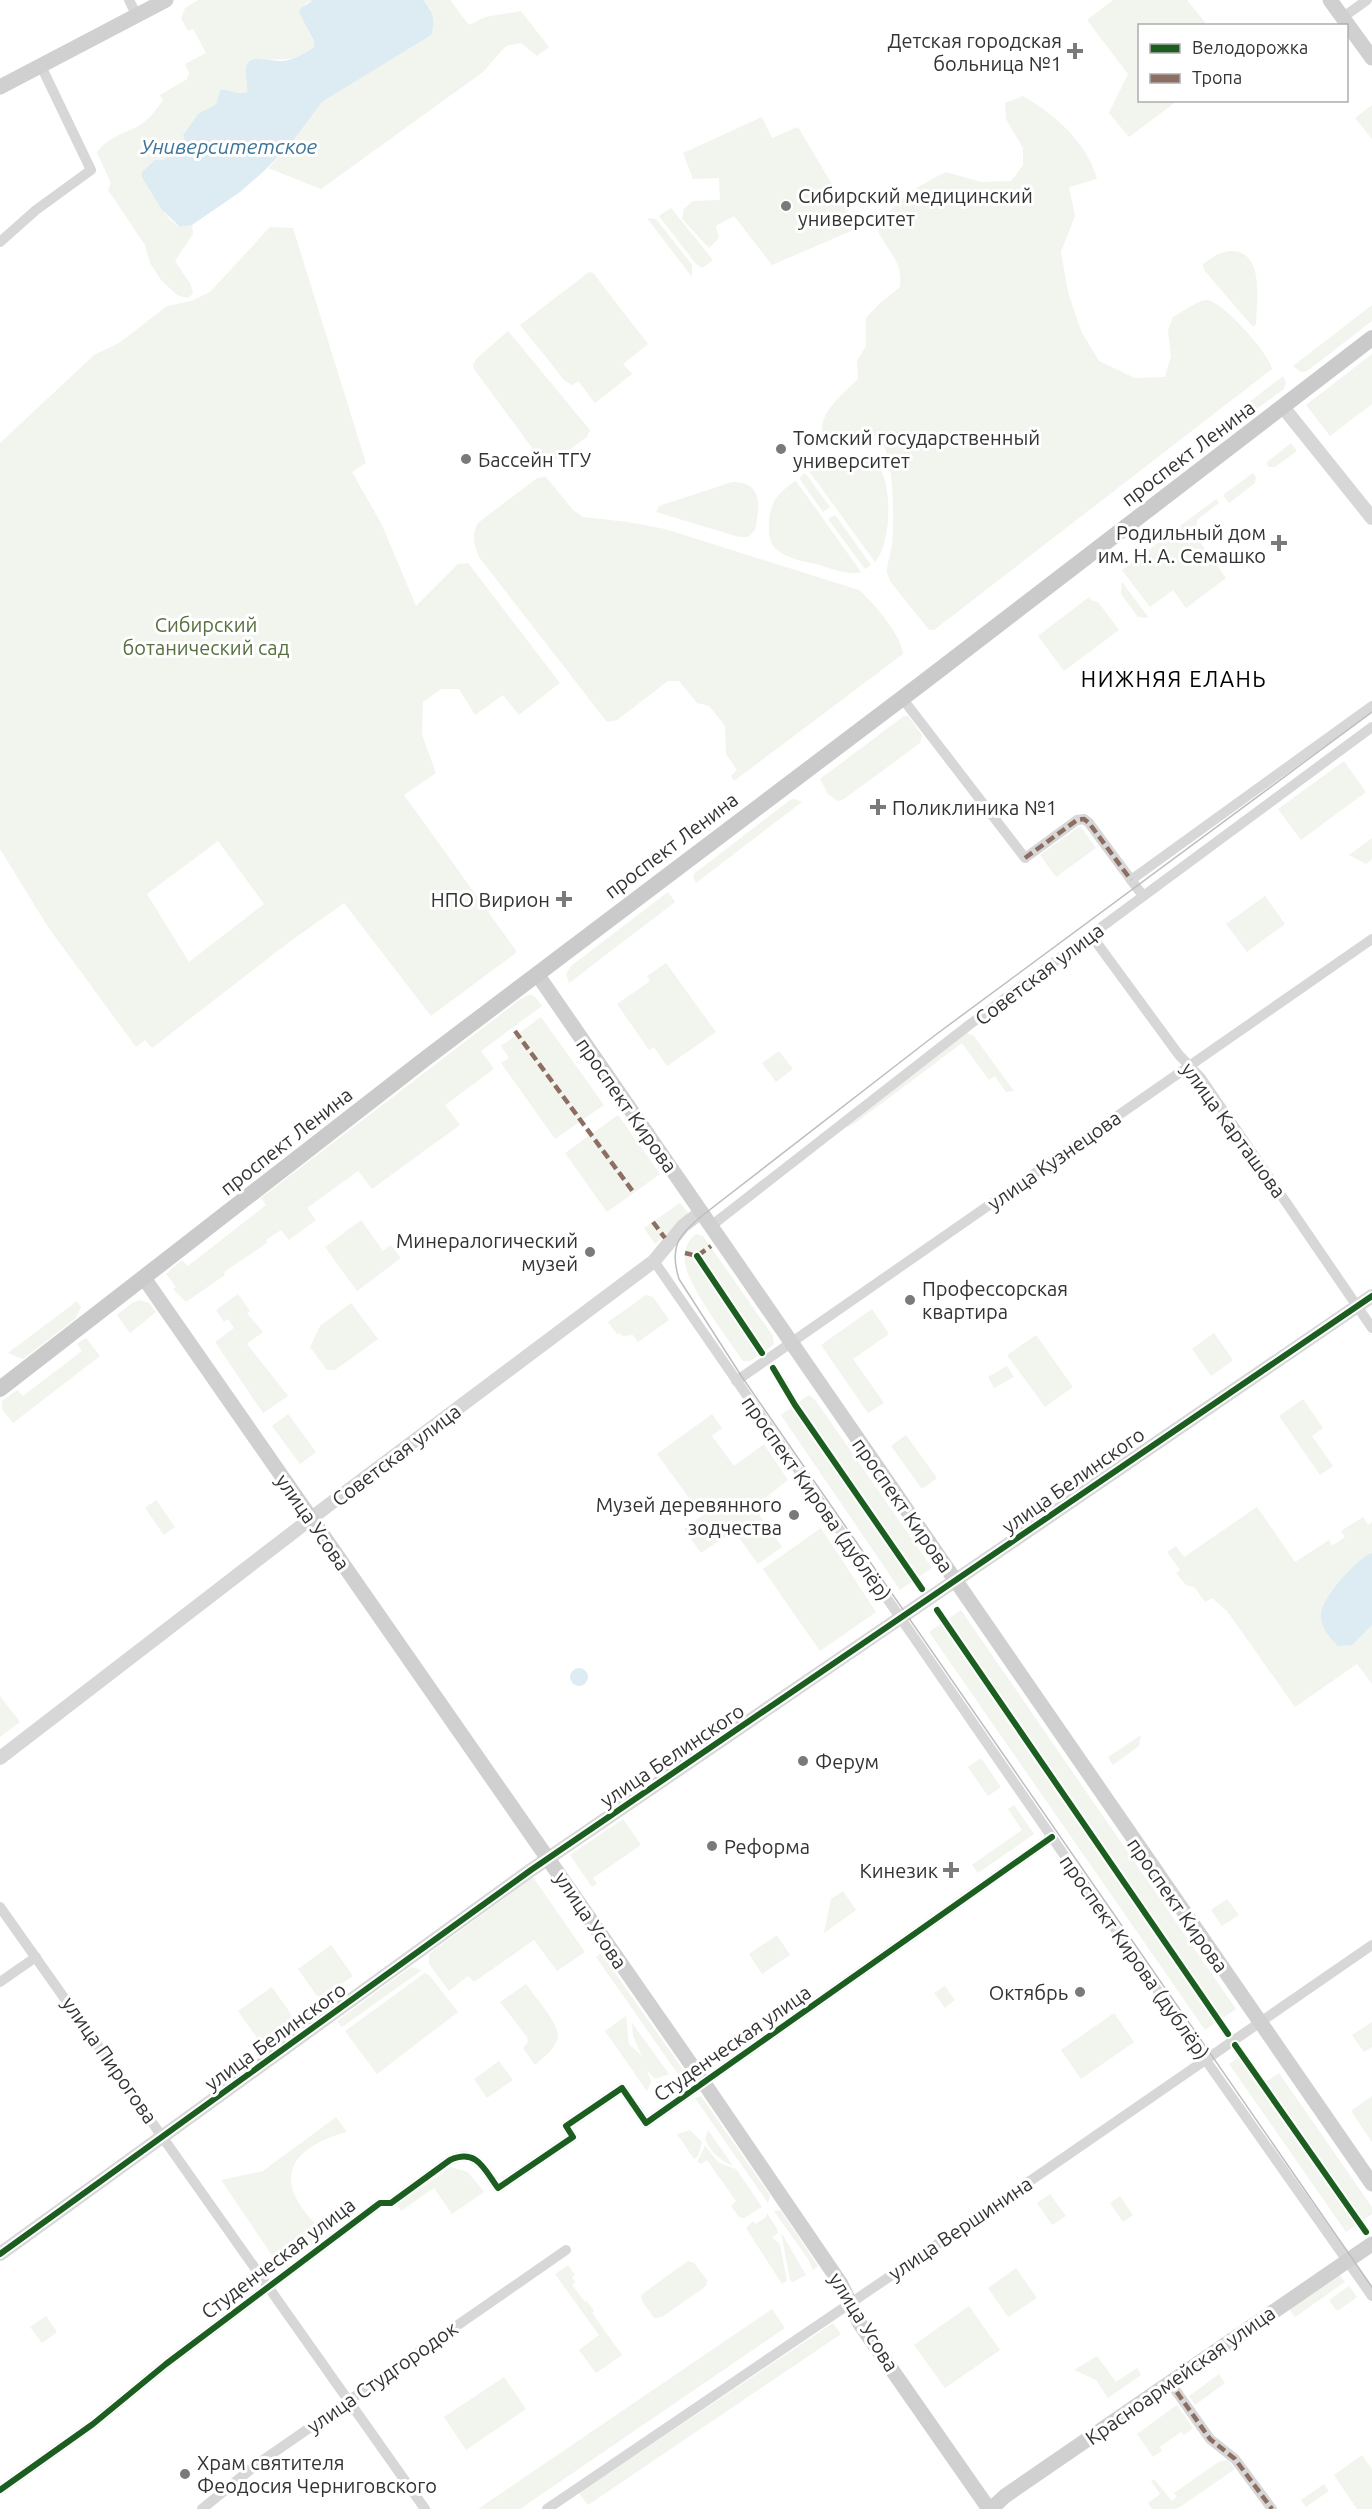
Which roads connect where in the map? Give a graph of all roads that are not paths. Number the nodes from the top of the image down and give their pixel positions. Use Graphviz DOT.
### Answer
graph roads {
  1 [pos="129,0"];
  2 [pos="166,0"];
  3 [pos="1330,0"];
  4 [pos="1367,0"];
  5 [pos="137,16"];
  6 [pos="1342,18"];
  7 [pos="1346,24"];
  8 [pos="1348,26"];
  9 [pos="1372,58"];
  10 [pos="41,66"];
  11 [pos="0,87"];
  12 [pos="0,242"];
  13 [pos="1372,338"];
  14 [pos="1283,407"];
  15 [pos="1372,518"];
  16 [pos="902,698"];
  17 [pos="1372,706"];
  18 [pos="1372,727"];
  19 [pos="1131,880"];
  20 [pos="1143,896"];
  21 [pos="1091,934"];
  22 [pos="1372,939"];
  23 [pos="537,974"];
  24 [pos="1189,1065"];
  25 [pos="701,1212"];
  26 [pos="711,1226"];
  27 [pos="654,1261"];
  28 [pos="144,1278"];
  29 [pos="1372,1296"];
  30 [pos="1357,1306"];
  31 [pos="1372,1328"];
  32 [pos="790,1342"];
  33 [pos="736,1382"];
  34 [pos="0,1389"];
  35 [pos="311,1518"];
  36 [pos="956,1581"];
  37 [pos="901,1618"];
  38 [pos="0,1758"];
  39 [pos="1052,1837"];
  40 [pos="549,1858"];
  41 [pos="0,1907"];
  42 [pos="1372,1945"];
  43 [pos="36,1957"];
  44 [pos="0,1982"];
  45 [pos="1259,2022"];
  46 [pos="1205,2059"];
  47 [pos="704,2083"];
  48 [pos="164,2136"];
  49 [pos="1372,2184"];
  50 [pos="1372,2244"];
  51 [pos="566,2250"];
  52 [pos="0,2254"];
  53 [pos="1347,2260"];
  54 [pos="269,2285"];
  55 [pos="1372,2296"];
  56 [pos="850,2303"];
  57 [pos="1169,2381"];
  58 [pos="349,2400"];
  59 [pos="0,2490"];
  60 [pos="202,2509"];
  61 [pos="425,2509"];
  62 [pos="547,2509"];
  63 [pos="990,2509"];
  64 [pos="1272,2509"];
  1 -- 5 [label="street"];
  2 -- 5 [label="main road"];
  3 -- 6 [label="main road"];
  4 -- 6 [label="street"];
  5 -- 10 [label="main road"];
  6 -- 7 [label="main road"];
  8 -- 9 [label="main road"];
  10 -- 11 [label="main road"];
  10 -- 12 [label="street"];
  13 -- 14 [label="main road, проспект Ленина"];
  14 -- 15 [label="street"];
  14 -- 16 [label="main road, проспект Ленина"];
  16 -- 19 [label="street"];
  16 -- 23 [label="main road, проспект Ленина"];
  17 -- 19 [label="street"];
  18 -- 20 [label="street, Советская улица"];
  19 -- 20 [label="street"];
  20 -- 21 [label="street, Советская улица"];
  21 -- 24 [label="street, улица Карташова"];
  21 -- 26 [label="street, Советская улица"];
  22 -- 24 [label="street, улица Кузнецова"];
  23 -- 25 [label="main road, проспект Кирова"];
  23 -- 28 [label="main road, проспект Ленина"];
  24 -- 30 [label="street, улица Карташова"];
  24 -- 32 [label="street, улица Кузнецова"];
  25 -- 26 [label="main road, проспект Кирова"];
  25 -- 27 [label="street, Советская улица"];
  26 -- 32 [label="main road, проспект Кирова"];
  27 -- 33 [label="street, проспект Кирова (дублёр)"];
  27 -- 35 [label="street, Советская улица"];
  28 -- 34 [label="main road, проспект Ленина"];
  28 -- 35 [label="main road, улица Усова"];
  29 -- 30 [label="street, улица Белинского"];
  30 -- 31 [label="street, улица Карташова"];
  30 -- 36 [label="street, улица Белинского"];
  32 -- 33 [label="street, улица Кузнецова"];
  32 -- 36 [label="main road, проспект Кирова"];
  33 -- 37 [label="street, проспект Кирова (дублёр)"];
  35 -- 38 [label="street, Советская улица"];
  35 -- 40 [label="main road, улица Усова"];
  36 -- 37 [label="street, улица Белинского"];
  36 -- 45 [label="main road, проспект Кирова"];
  37 -- 39 [label="street, проспект Кирова (дублёр)"];
  37 -- 40 [label="street, улица Белинского"];
  39 -- 46 [label="street, проспект Кирова (дублёр)"];
  39 -- 47 [label="street, Студенческая улица"];
  40 -- 47 [label="main road, улица Усова"];
  40 -- 48 [label="street, улица Белинского"];
  41 -- 43 [label="street, улица Пирогова"];
  42 -- 45 [label="street, улица Вершинина"];
  43 -- 44 [label="street"];
  43 -- 48 [label="street, улица Пирогова"];
  45 -- 46 [label="street, улица Вершинина"];
  45 -- 49 [label="main road, проспект Кирова"];
  46 -- 53 [label="street, проспект Кирова (дублёр)"];
  46 -- 56 [label="street, улица Вершинина"];
  47 -- 54 [label="street, Студенческая улица"];
  47 -- 56 [label="main road, улица Усова"];
  48 -- 52 [label="street, улица Белинского"];
  48 -- 54 [label="street, улица Пирогова"];
  50 -- 53 [label="main road, Красноармейская улица"];
  51 -- 58 [label="street, улица Студгородок"];
  53 -- 55 [label="street, проспект Кирова (дублёр)"];
  53 -- 57 [label="main road, Красноармейская улица"];
  54 -- 58 [label="street, улица Пирогова"];
  54 -- 59 [label="street, Студенческая улица"];
  56 -- 62 [label="street, улица Вершинина"];
  56 -- 63 [label="main road, улица Усова"];
  57 -- 63 [label="main road, Красноармейская улица"];
  57 -- 64 [label="street"];
  58 -- 60 [label="street, улица Студгородок"];
  58 -- 61 [label="street, улица Пирогова"];
}
